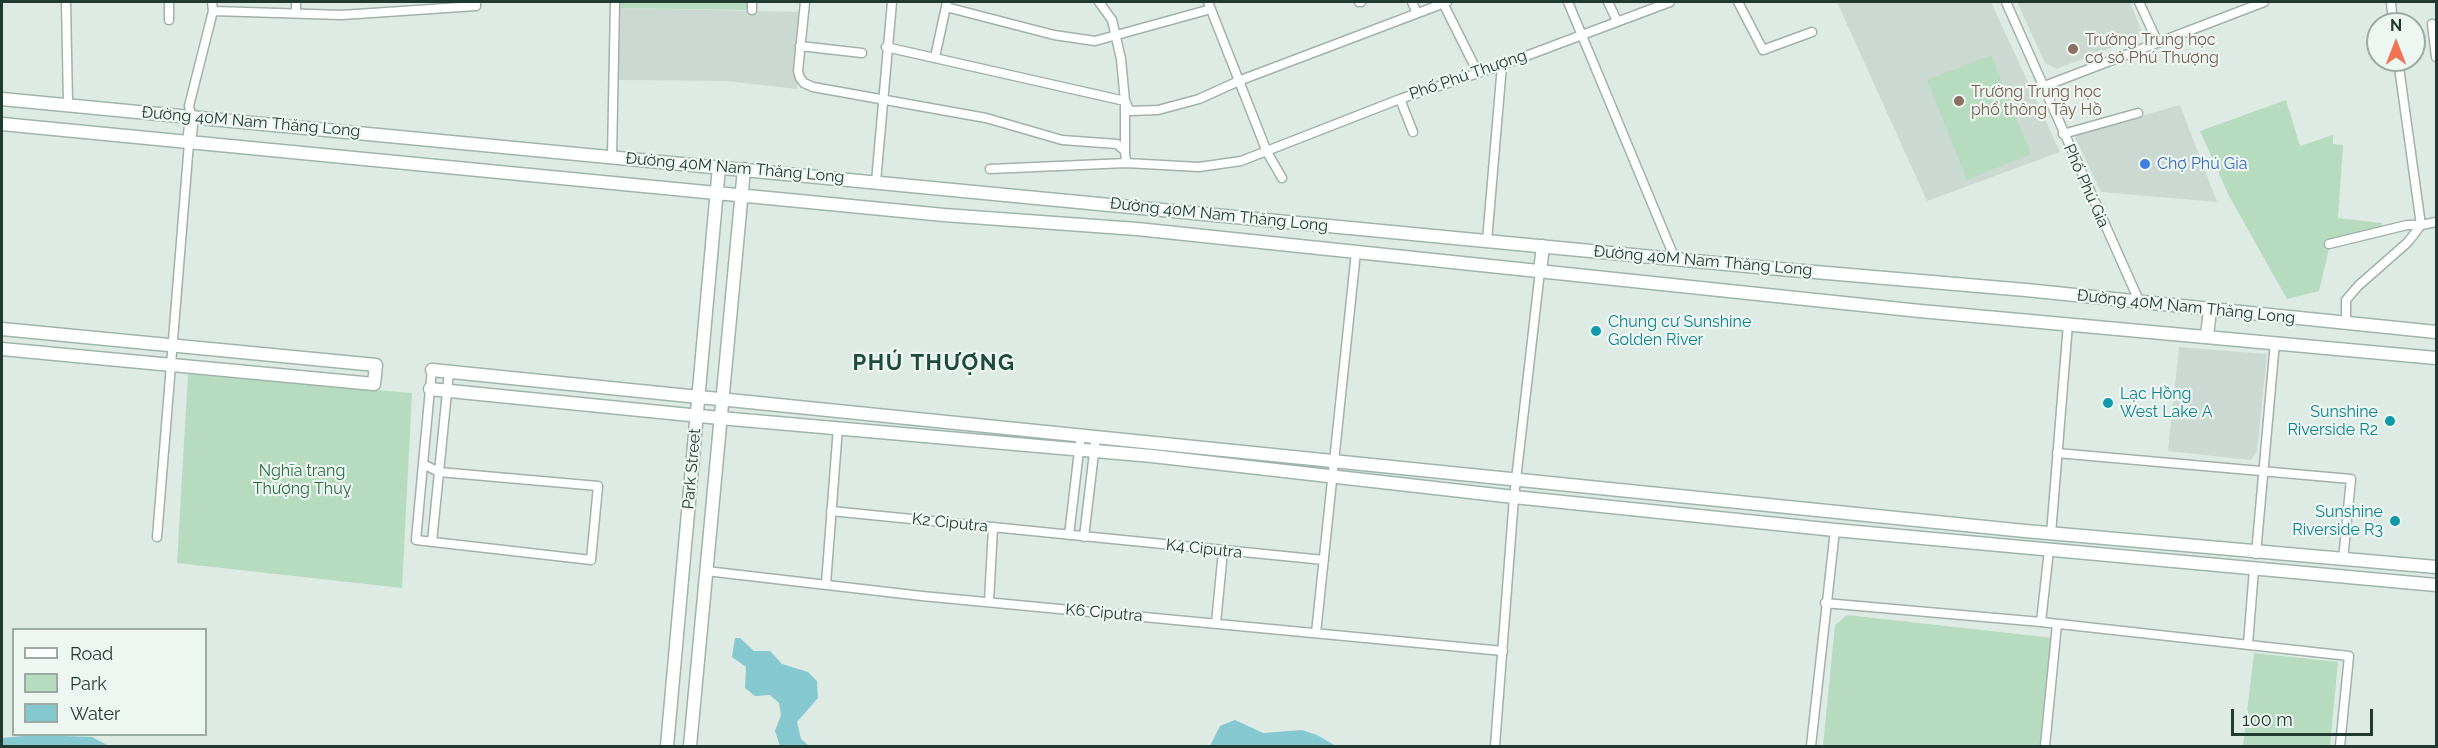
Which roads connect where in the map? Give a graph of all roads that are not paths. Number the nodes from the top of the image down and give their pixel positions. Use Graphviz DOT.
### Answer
graph roads {
  1 [pos="66,2"];
  2 [pos="169,2"];
  3 [pos="296,2"];
  4 [pos="372,2"];
  5 [pos="476,2"];
  6 [pos="615,2"];
  7 [pos="805,2"];
  8 [pos="892,2"];
  9 [pos="1099,2"];
  10 [pos="1412,2"];
  11 [pos="1445,2"];
  12 [pos="1568,2"];
  13 [pos="1608,2"];
  14 [pos="1670,2"];
  15 [pos="1738,2"];
  16 [pos="2006,2"];
  17 [pos="2139,2"];
  18 [pos="2264,2"];
  19 [pos="946,4"];
  20 [pos="1210,5"];
  21 [pos="213,6"];
  22 [pos="296,13"];
  23 [pos="372,13"];
  24 [pos="1417,13"];
  25 [pos="169,20"];
  26 [pos="1617,21"];
  27 [pos="2432,24"];
  28 [pos="1812,32"];
  29 [pos="1582,34"];
  30 [pos="1115,36"];
  31 [pos="2157,41"];
  32 [pos="800,46"];
  33 [pos="886,47"];
  34 [pos="862,53"];
  35 [pos="935,57"];
  36 [pos="2436,57"];
  37 [pos="1502,65"];
  38 [pos="2400,72"];
  39 [pos="1478,73"];
  40 [pos="1241,80"];
  41 [pos="2042,87"];
  42 [pos="2,99"];
  43 [pos="882,99"];
  44 [pos="1400,99"];
  45 [pos="1125,101"];
  46 [pos="68,104"];
  47 [pos="2139,113"];
  48 [pos="192,117"];
  49 [pos="2,124"];
  50 [pos="1413,132"];
  51 [pos="2063,134"];
  52 [pos="189,143"];
  53 [pos="1125,151"];
  54 [pos="1267,152"];
  55 [pos="612,156"];
  56 [pos="1126,163"];
  57 [pos="719,167"];
  58 [pos="744,169"];
  59 [pos="990,169"];
  60 [pos="1282,178"];
  61 [pos="876,182"];
  62 [pos="716,192"];
  63 [pos="741,195"];
  64 [pos="2436,222"];
  65 [pos="2421,225"];
  66 [pos="1486,241"];
  67 [pos="2329,244"];
  68 [pos="1544,246"];
  69 [pos="1356,252"];
  70 [pos="1675,259"];
  71 [pos="1540,271"];
  72 [pos="2140,303"];
  73 [pos="2210,310"];
  74 [pos="2346,323"];
  75 [pos="2068,324"];
  76 [pos="2,329"];
  77 [pos="2436,332"];
  78 [pos="2207,336"];
  79 [pos="2275,342"];
  80 [pos="173,346"];
  81 [pos="2,349"];
  82 [pos="2436,358"];
  83 [pos="171,365"];
  84 [pos="432,370"];
  85 [pos="449,372"];
  86 [pos="430,389"];
  87 [pos="447,391"];
  88 [pos="698,397"];
  89 [pos="722,399"];
  90 [pos="697,416"];
  91 [pos="720,418"];
  92 [pos="838,427"];
  93 [pos="1081,434"];
  94 [pos="1096,436"];
  95 [pos="1079,450"];
  96 [pos="1094,451"];
  97 [pos="2056,453"];
  98 [pos="1336,460"];
  99 [pos="423,464"];
  100 [pos="2263,471"];
  101 [pos="439,472"];
  102 [pos="1334,475"];
  103 [pos="692,476"];
  104 [pos="715,478"];
  105 [pos="1516,480"];
  106 [pos="1514,498"];
  107 [pos="831,511"];
  108 [pos="1836,513"];
  109 [pos="993,528"];
  110 [pos="1835,530"];
  111 [pos="2051,534"];
  112 [pos="1069,535"];
  113 [pos="157,537"];
  114 [pos="1084,537"];
  115 [pos="432,542"];
  116 [pos="2049,550"];
  117 [pos="1223,551"];
  118 [pos="2256,554"];
  119 [pos="1324,560"];
  120 [pos="2343,560"];
  121 [pos="2436,567"];
  122 [pos="2254,569"];
  123 [pos="706,571"];
  124 [pos="826,584"];
  125 [pos="2436,585"];
  126 [pos="989,602"];
  127 [pos="1825,603"];
  128 [pos="2041,622"];
  129 [pos="1216,623"];
  130 [pos="2057,624"];
  131 [pos="1316,633"];
  132 [pos="2248,644"];
  133 [pos="1503,651"];
  134 [pos="667,747"];
  135 [pos="690,747"];
  136 [pos="1495,747"];
  137 [pos="1811,747"];
  138 [pos="2045,747"];
  139 [pos="2340,747"];
  1 -- 46 [label="street"];
  2 -- 25 [label="street"];
  3 -- 22 [label="street"];
  4 -- 23 [label="street"];
  5 -- 23 [label="street"];
  6 -- 55 [label="street"];
  7 -- 32 [label="street"];
  8 -- 33 [label="street"];
  9 -- 30 [label="street"];
  10 -- 24 [label="street"];
  11 -- 24 [label="street"];
  11 -- 39 [label="street"];
  12 -- 29 [label="street"];
  13 -- 26 [label="street"];
  14 -- 26 [label="street, Phố Phú Thượng"];
  15 -- 28 [label="street"];
  16 -- 41 [label="street, Phố Phú Gia"];
  17 -- 31 [label="street"];
  18 -- 31 [label="street"];
  19 -- 30 [label="street"];
  19 -- 35 [label="street"];
  20 -- 30 [label="street"];
  20 -- 40 [label="street"];
  21 -- 22 [label="street"];
  21 -- 48 [label="street"];
  22 -- 23 [label="street"];
  24 -- 40 [label="street"];
  26 -- 29 [label="street, Phố Phú Thượng"];
  27 -- 36 [label="street"];
  29 -- 37 [label="street, Phố Phú Thượng"];
  29 -- 70 [label="street"];
  30 -- 45 [label="street"];
  31 -- 41 [label="street"];
  32 -- 34 [label="street"];
  32 -- 43 [label="street"];
  33 -- 35 [label="street"];
  33 -- 43 [label="street"];
  35 -- 45 [label="street"];
  37 -- 39 [label="street, Phố Phú Thượng"];
  37 -- 66 [label="street"];
  38 -- 65 [label="street"];
  39 -- 44 [label="street, Phố Phú Thượng"];
  40 -- 45 [label="street"];
  40 -- 54 [label="street"];
  41 -- 51 [label="street, Phố Phú Gia"];
  42 -- 46 [label="street, Đường 40M Nam Thăng Long"];
  43 -- 53 [label="street"];
  43 -- 61 [label="street"];
  44 -- 50 [label="street"];
  44 -- 54 [label="street, Phố Phú Thượng"];
  45 -- 53 [label="street"];
  46 -- 48 [label="street, Đường 40M Nam Thăng Long"];
  47 -- 51 [label="street"];
  48 -- 52 [label="street"];
  48 -- 55 [label="street, Đường 40M Nam Thăng Long"];
  49 -- 52 [label="street, Đường 40M Nam Thăng Long"];
  51 -- 72 [label="street, Phố Phú Gia"];
  52 -- 62 [label="street, Đường 40M Nam Thăng Long"];
  52 -- 80 [label="street"];
  53 -- 56 [label="street"];
  54 -- 56 [label="street, Phố Phú Thượng"];
  54 -- 60 [label="street"];
  55 -- 57 [label="street, Đường 40M Nam Thăng Long"];
  56 -- 59 [label="street, Phố Phú Thượng"];
  57 -- 58 [label="street, Đường 40M Nam Thăng Long"];
  57 -- 62 [label="street, Park Street"];
  58 -- 61 [label="street, Đường 40M Nam Thăng Long"];
  58 -- 63 [label="street, Park Street"];
  61 -- 66 [label="street, Đường 40M Nam Thăng Long"];
  62 -- 63 [label="street, Đường 40M Nam Thăng Long"];
  62 -- 88 [label="street, Park Street"];
  63 -- 69 [label="street, Đường 40M Nam Thăng Long"];
  63 -- 89 [label="street, Park Street"];
  64 -- 65 [label="street"];
  65 -- 67 [label="street"];
  65 -- 74 [label="street"];
  66 -- 68 [label="street, Đường 40M Nam Thăng Long"];
  68 -- 70 [label="street, Đường 40M Nam Thăng Long"];
  68 -- 71 [label="street"];
  69 -- 71 [label="street, Đường 40M Nam Thăng Long"];
  69 -- 98 [label="street"];
  70 -- 72 [label="street, Đường 40M Nam Thăng Long"];
  71 -- 75 [label="street, Đường 40M Nam Thăng Long"];
  71 -- 105 [label="street"];
  72 -- 73 [label="street, Đường 40M Nam Thăng Long"];
  73 -- 74 [label="street, Đường 40M Nam Thăng Long"];
  73 -- 78 [label="street"];
  74 -- 77 [label="street, Đường 40M Nam Thăng Long"];
  75 -- 78 [label="street, Đường 40M Nam Thăng Long"];
  75 -- 97 [label="street"];
  76 -- 80 [label="street"];
  78 -- 79 [label="street, Đường 40M Nam Thăng Long"];
  79 -- 82 [label="street, Đường 40M Nam Thăng Long"];
  79 -- 100 [label="street"];
  80 -- 83 [label="street"];
  80 -- 83 [label="street"];
  81 -- 83 [label="street"];
  83 -- 113 [label="street"];
  84 -- 85 [label="street"];
  84 -- 86 [label="street"];
  85 -- 87 [label="street"];
  85 -- 88 [label="street"];
  86 -- 87 [label="street"];
  86 -- 99 [label="street"];
  87 -- 90 [label="street"];
  87 -- 101 [label="street"];
  88 -- 89 [label="street"];
  88 -- 90 [label="street, Park Street"];
  89 -- 91 [label="street, Park Street"];
  89 -- 93 [label="street"];
  90 -- 91 [label="street"];
  90 -- 103 [label="street, Park Street"];
  91 -- 92 [label="street"];
  91 -- 104 [label="street, Park Street"];
  92 -- 95 [label="street"];
  92 -- 107 [label="street"];
  93 -- 94 [label="street"];
  93 -- 95 [label="street"];
  94 -- 96 [label="street"];
  94 -- 98 [label="street"];
  95 -- 96 [label="street"];
  95 -- 112 [label="street"];
  96 -- 102 [label="street"];
  96 -- 114 [label="street"];
  97 -- 100 [label="street"];
  97 -- 111 [label="street"];
  98 -- 102 [label="street"];
  98 -- 105 [label="street"];
  99 -- 101 [label="street"];
  99 -- 115 [label="street"];
  100 -- 118 [label="street"];
  100 -- 120 [label="street"];
  101 -- 115 [label="street"];
  101 -- 115 [label="street"];
  102 -- 106 [label="street"];
  102 -- 119 [label="street"];
  103 -- 104 [label="street"];
  103 -- 134 [label="street, Park Street"];
  104 -- 123 [label="street, Park Street"];
  105 -- 106 [label="street"];
  105 -- 108 [label="street"];
  106 -- 110 [label="street"];
  106 -- 133 [label="street"];
  107 -- 109 [label="street, K2 Ciputra"];
  107 -- 124 [label="street"];
  108 -- 110 [label="street"];
  108 -- 111 [label="street"];
  109 -- 112 [label="street, K2 Ciputra"];
  109 -- 126 [label="street"];
  110 -- 116 [label="street"];
  110 -- 127 [label="street"];
  111 -- 116 [label="street"];
  111 -- 118 [label="street"];
  112 -- 114 [label="street, K2 Ciputra"];
  114 -- 117 [label="street, K4 Ciputra"];
  116 -- 122 [label="street"];
  116 -- 128 [label="street"];
  117 -- 119 [label="street, K4 Ciputra"];
  117 -- 129 [label="street"];
  118 -- 120 [label="street"];
  118 -- 122 [label="street"];
  119 -- 131 [label="street"];
  120 -- 121 [label="street"];
  122 -- 125 [label="street"];
  122 -- 132 [label="street"];
  123 -- 124 [label="street, K6 Ciputra"];
  123 -- 135 [label="street, Park Street"];
  124 -- 126 [label="street, K6 Ciputra"];
  126 -- 129 [label="street, K6 Ciputra"];
  127 -- 128 [label="street"];
  127 -- 137 [label="street"];
  128 -- 130 [label="street"];
  129 -- 131 [label="street, K6 Ciputra"];
  130 -- 132 [label="street"];
  130 -- 138 [label="street"];
  131 -- 133 [label="street, K6 Ciputra"];
  132 -- 139 [label="street"];
  133 -- 136 [label="street"];
}
